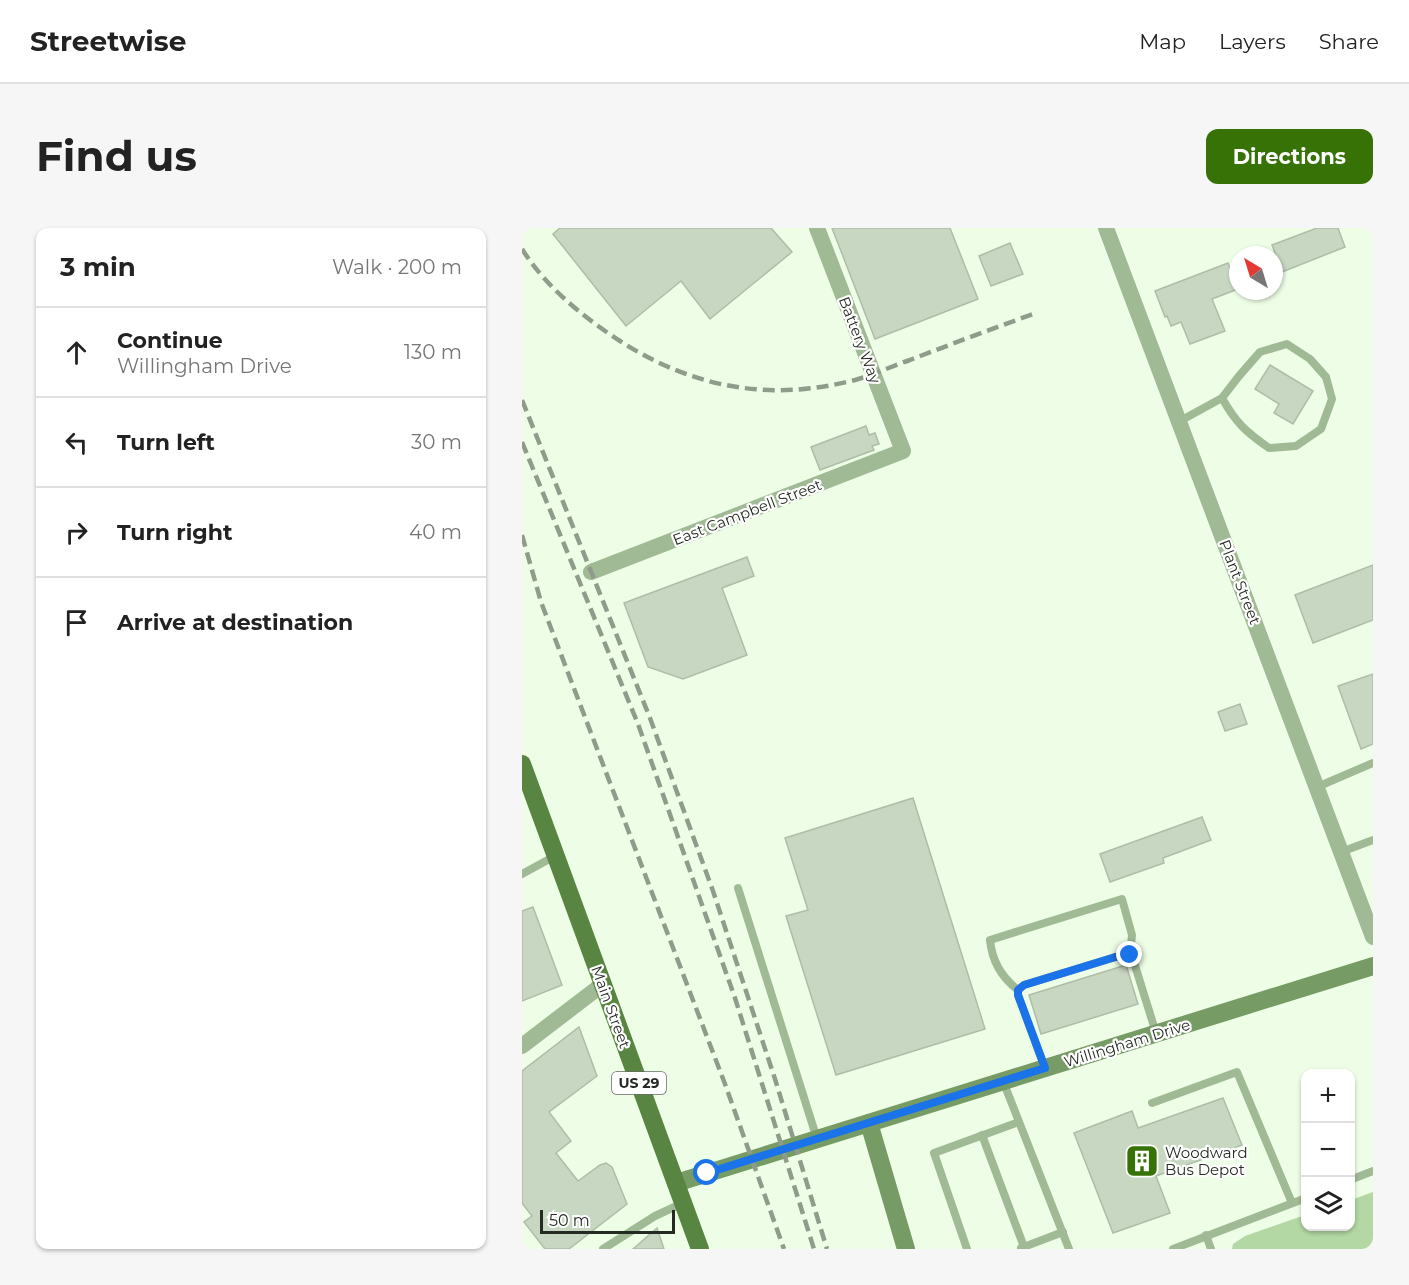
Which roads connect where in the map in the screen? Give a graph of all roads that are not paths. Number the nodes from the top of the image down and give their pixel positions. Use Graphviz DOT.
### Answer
graph roads {
  1 [pos="817,228"];
  2 [pos="1106,228"];
  3 [pos="1222,398"];
  4 [pos="1180,421"];
  5 [pos="903,451"];
  6 [pos="591,572"];
  7 [pos="1373,763"];
  8 [pos="524,777"];
  9 [pos="1317,787"];
  10 [pos="1373,840"];
  11 [pos="1341,852"];
  12 [pos="555,855"];
  13 [pos="522,874"];
  14 [pos="738,888"];
  15 [pos="1373,937"];
  16 [pos="1130,955"];
  17 [pos="1373,966"];
  18 [pos="603,984"];
  19 [pos="1018,990"];
  20 [pos="1156,1034"];
  21 [pos="522,1046"];
  22 [pos="1045,1068"];
  23 [pos="1003,1081"];
  24 [pos="1152,1102"];
  25 [pos="1019,1122"];
  26 [pos="869,1123"];
  27 [pos="982,1135"];
  28 [pos="817,1139"];
  29 [pos="1373,1171"];
  30 [pos="1355,1178"];
  31 [pos="676,1183"];
  32 [pos="1301,1200"];
  33 [pos="683,1203"];
  34 [pos="1292,1203"];
  35 [pos="1063,1232"];
  36 [pos="1206,1235"];
  37 [pos="1022,1248"];
  38 [pos="603,1249"];
  39 [pos="700,1249"];
  40 [pos="906,1249"];
  41 [pos="967,1249"];
  42 [pos="1069,1249"];
  43 [pos="1173,1249"];
  44 [pos="1211,1249"];
  1 -- 5 [label="street, Battery Way"];
  2 -- 4 [label="street, Plant Street"];
  3 -- 3 [label="lane"];
  3 -- 4 [label="lane"];
  4 -- 9 [label="street, Plant Street"];
  5 -- 6 [label="street, East Campbell Street"];
  7 -- 9 [label="lane"];
  8 -- 12 [label="main road, Main Street / US 29"];
  9 -- 11 [label="street, Plant Street"];
  10 -- 11 [label="lane"];
  11 -- 15 [label="street, Plant Street"];
  12 -- 13 [label="lane"];
  12 -- 18 [label="main road, Main Street / US 29"];
  14 -- 28 [label="lane"];
  16 -- 19 [label="lane"];
  16 -- 19 [label="lane"];
  16 -- 20 [label="lane"];
  17 -- 20 [label="street, Willingham Drive"];
  18 -- 21 [label="street"];
  18 -- 31 [label="main road, Main Street / US 29"];
  19 -- 22 [label="lane"];
  20 -- 22 [label="street, Willingham Drive"];
  22 -- 23 [label="street, Willingham Drive"];
  23 -- 25 [label="lane"];
  23 -- 26 [label="street, Willingham Drive"];
  24 -- 34 [label="lane"];
  25 -- 27 [label="lane"];
  25 -- 35 [label="lane"];
  26 -- 28 [label="street, Willingham Drive"];
  26 -- 40 [label="street"];
  27 -- 37 [label="lane"];
  27 -- 41 [label="lane"];
  28 -- 31 [label="street, Willingham Drive"];
  29 -- 30 [label="lane"];
  31 -- 33 [label="main road, Main Street / US 29"];
  32 -- 34 [label="lane"];
  33 -- 38 [label="lane"];
  33 -- 39 [label="main road, Main Street / US 29"];
  34 -- 36 [label="lane"];
  35 -- 37 [label="lane"];
  35 -- 42 [label="lane"];
  36 -- 43 [label="lane"];
  36 -- 44 [label="lane"];
}
